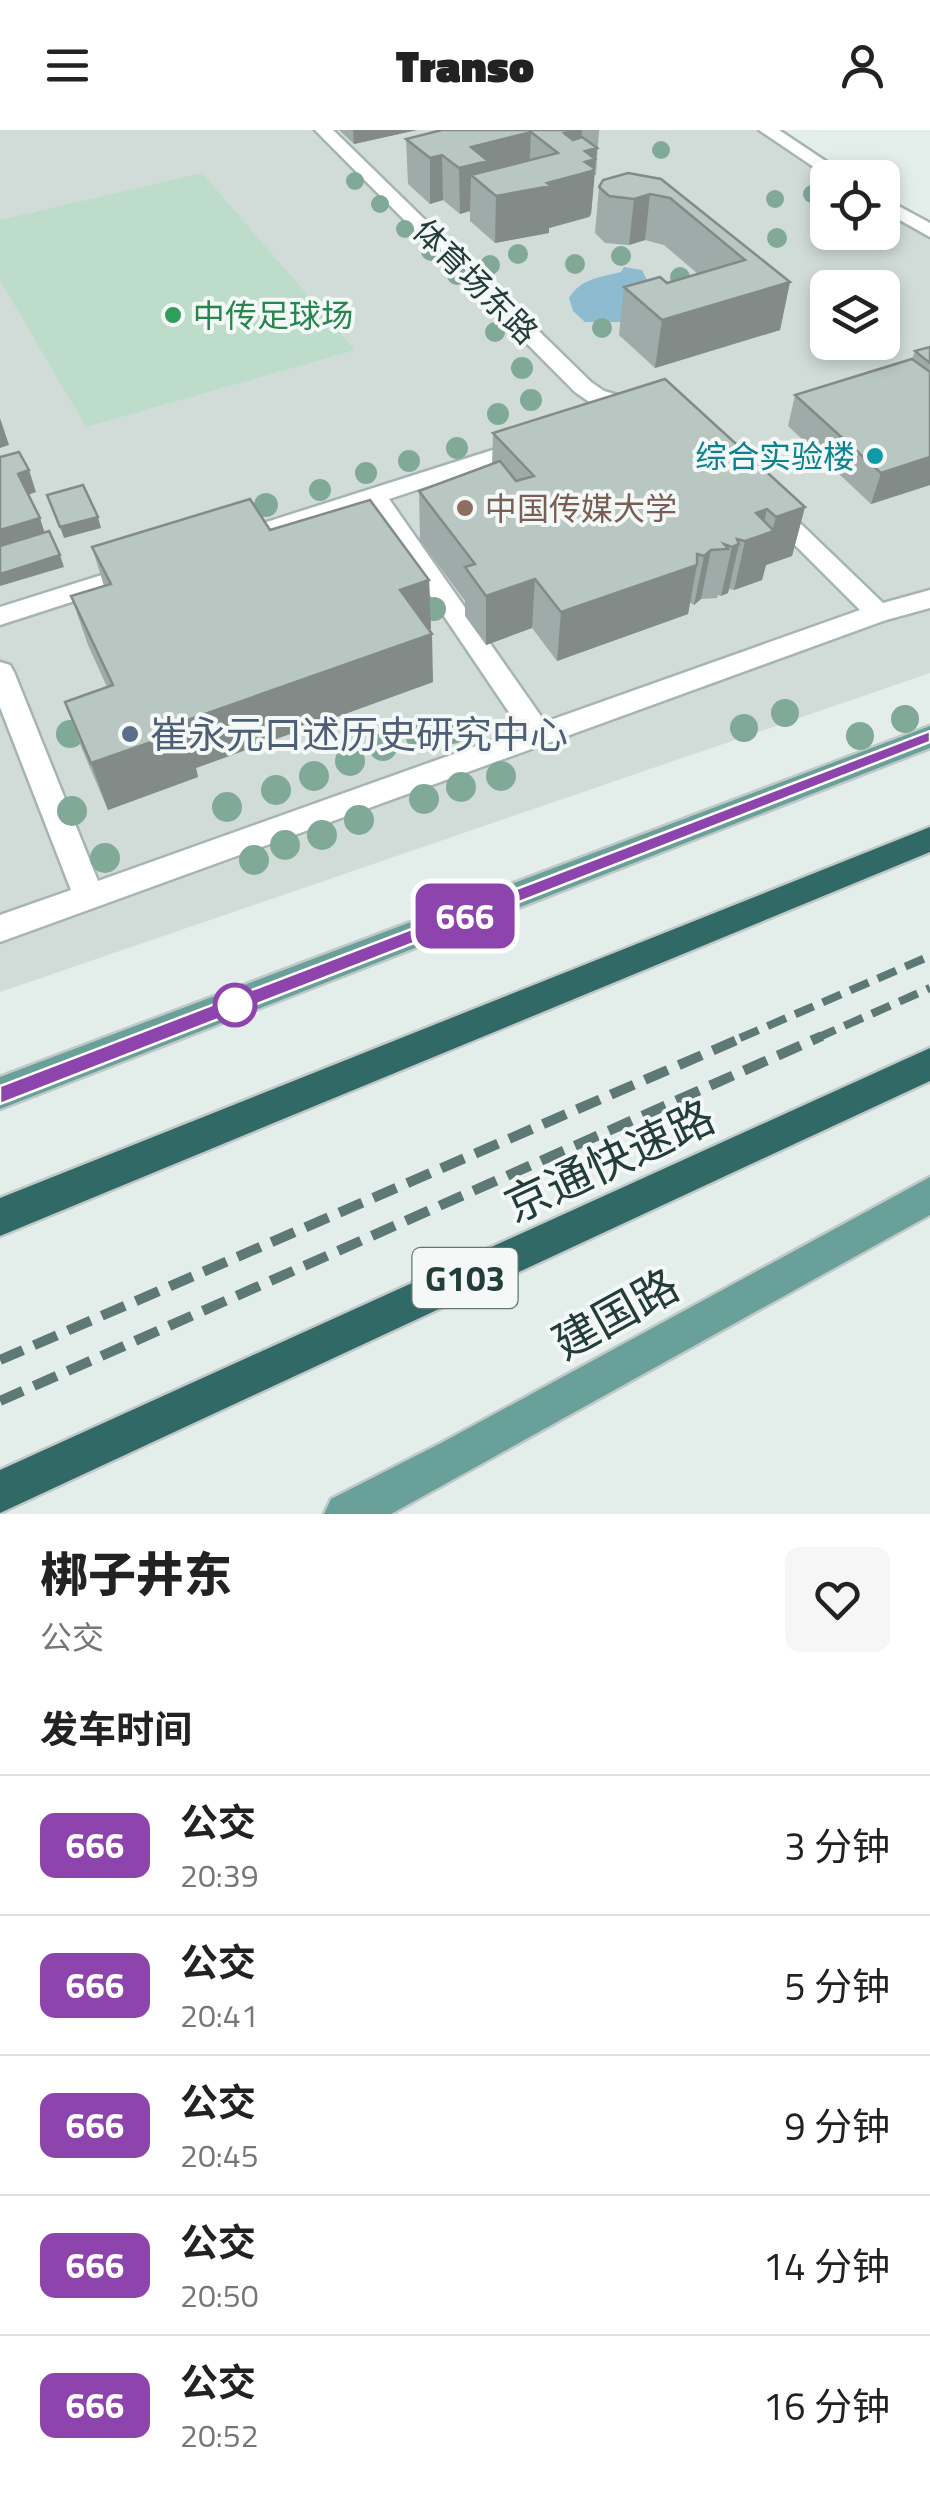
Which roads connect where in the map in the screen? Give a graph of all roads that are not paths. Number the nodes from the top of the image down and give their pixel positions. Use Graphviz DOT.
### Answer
graph roads {
  1 [pos="323,130"];
  2 [pos="767,130"];
  3 [pos="814,160"];
  4 [pos="900,213"];
  5 [pos="930,231"];
  6 [pos="642,410"];
  7 [pos="670,414"];
  8 [pos="601,422"];
  9 [pos="545,440"];
  10 [pos="753,490"];
  11 [pos="375,496"];
  12 [pos="206,550"];
  13 [pos="168,562"];
  14 [pos="930,599"];
  15 [pos="878,613"];
  16 [pos="0,616"];
  17 [pos="0,672"];
  18 [pos="538,733"];
  19 [pos="930,737"];
  20 [pos="930,839"];
  21 [pos="90,899"];
  22 [pos="0,929"];
  23 [pos="930,1064"];
  24 [pos="0,1093"];
  25 [pos="930,1195"];
  26 [pos="0,1217"];
  27 [pos="0,1492"];
  28 [pos="346,1514"];
  1 -- 6 [label="lane, 体育场东路"];
  2 -- 3 [label="lane"];
  4 -- 5 [label="lane"];
  6 -- 7 [label="lane"];
  6 -- 8 [label="lane"];
  9 -- 11 [label="lane"];
  10 -- 15 [label="lane"];
  11 -- 12 [label="lane"];
  11 -- 18 [label="lane"];
  13 -- 16 [label="lane"];
  14 -- 15 [label="lane"];
  15 -- 18 [label="lane"];
  17 -- 21 [label="lane"];
  18 -- 21 [label="lane"];
  19 -- 24 [label="main road"];
  20 -- 26 [label="highway"];
  21 -- 22 [label="lane"];
  23 -- 27 [label="highway, 京通快速路 / G103"];
  25 -- 28 [label="main road, 建国路"];
}
